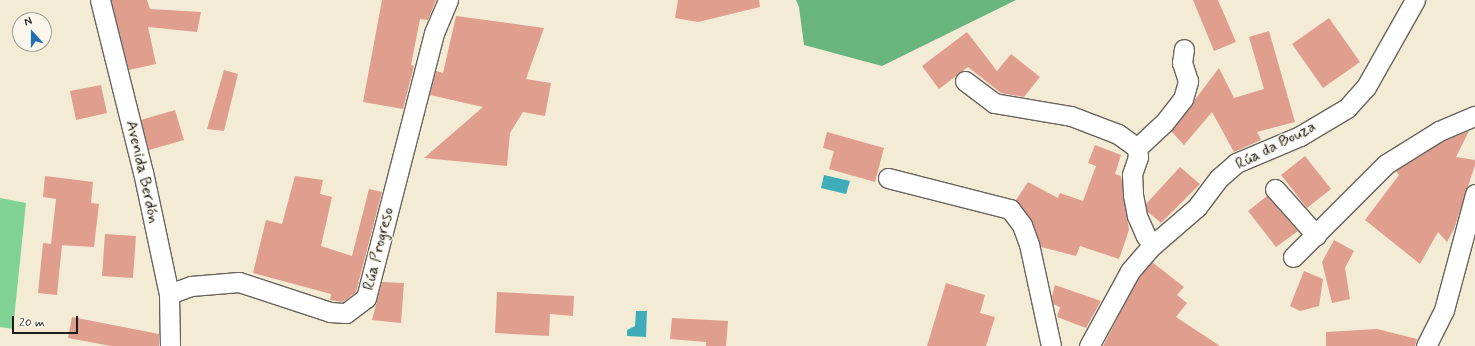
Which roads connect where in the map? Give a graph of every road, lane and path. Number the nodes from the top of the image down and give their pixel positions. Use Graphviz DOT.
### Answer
graph roads {
  1 [pos="100,0"];
  2 [pos="448,0"];
  3 [pos="1415,0"];
  4 [pos="1184,49"];
  5 [pos="965,80"];
  6 [pos="1475,116"];
  7 [pos="1137,148"];
  8 [pos="888,178"];
  9 [pos="1275,189"];
  10 [pos="1475,194"];
  11 [pos="1316,235"];
  12 [pos="1153,244"];
  13 [pos="1293,257"];
  14 [pos="169,294"];
  15 [pos="170,346"];
  16 [pos="1051,346"];
  17 [pos="1089,346"];
  18 [pos="1426,346"];
  1 -- 14 [label="street, Avenida Berdón"];
  2 -- 14 [label="street, Rúa Progreso"];
  3 -- 12 [label="street, Rúa da Bouza"];
  4 -- 7 [label="street"];
  5 -- 7 [label="street"];
  6 -- 11 [label="street"];
  7 -- 12 [label="street"];
  8 -- 16 [label="street"];
  9 -- 11 [label="street"];
  10 -- 18 [label="street"];
  11 -- 13 [label="street"];
  12 -- 17 [label="street, Rúa da Bouza"];
  14 -- 15 [label="street, Avenida Berdón"];
}
